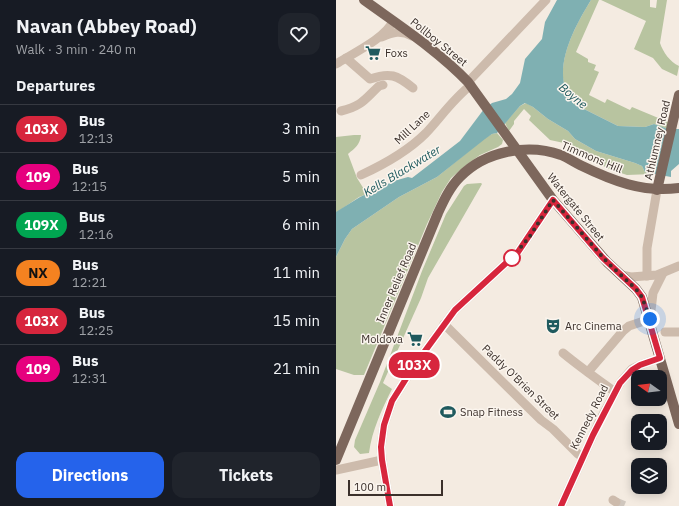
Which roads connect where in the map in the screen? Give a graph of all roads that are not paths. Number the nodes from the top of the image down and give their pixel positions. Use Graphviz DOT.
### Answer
graph roads {
  1 [pos="364,0"];
  2 [pos="546,0"];
  3 [pos="393,21"];
  4 [pos="417,38"];
  5 [pos="375,40"];
  6 [pos="346,58"];
  7 [pos="336,64"];
  8 [pos="368,78"];
  9 [pos="469,84"];
  10 [pos="413,88"];
  11 [pos="679,95"];
  12 [pos="341,111"];
  13 [pos="517,151"];
  14 [pos="360,175"];
  15 [pos="679,188"];
  16 [pos="658,190"];
  17 [pos="553,200"];
  18 [pos="679,266"];
  19 [pos="663,273"];
  20 [pos="621,275"];
  21 [pos="648,276"];
  22 [pos="650,319"];
  23 [pos="444,324"];
  24 [pos="679,332"];
  25 [pos="658,333"];
  26 [pos="563,353"];
  27 [pos="660,358"];
  28 [pos="588,372"];
  29 [pos="615,392"];
  30 [pos="679,424"];
  31 [pos="582,456"];
  32 [pos="336,460"];
  33 [pos="382,460"];
  34 [pos="336,470"];
  35 [pos="390,506"];
  36 [pos="561,506"];
  1 -- 3 [label="main road, Pollboy Street"];
  2 -- 9 [label="street, Mill Lane"];
  3 -- 4 [label="main road, Pollboy Street"];
  3 -- 5 [label="street"];
  4 -- 5 [label="street"];
  4 -- 9 [label="main road, Pollboy Street"];
  5 -- 6 [label="street"];
  6 -- 7 [label="street"];
  6 -- 8 [label="street"];
  8 -- 10 [label="street"];
  8 -- 12 [label="street"];
  9 -- 13 [label="main road, Pollboy Street"];
  9 -- 14 [label="street, Mill Lane"];
  11 -- 16 [label="main road, Athlumney Road"];
  13 -- 16 [label="main road, Timmons Hill"];
  13 -- 17 [label="main road, Watergate Street"];
  13 -- 32 [label="main road, Inner Relief Road"];
  15 -- 16 [label="main road, Timmons Hill"];
  16 -- 21 [label="street"];
  17 -- 20 [label="main road, Watergate Street"];
  17 -- 23 [label="street"];
  18 -- 19 [label="street"];
  19 -- 21 [label="street"];
  19 -- 22 [label="street"];
  20 -- 21 [label="street"];
  20 -- 22 [label="main road, Watergate Street"];
  22 -- 25 [label="main road, Watergate Street"];
  22 -- 28 [label="street"];
  23 -- 31 [label="street, Paddy O'Brien Street"];
  23 -- 33 [label="street"];
  24 -- 25 [label="street"];
  25 -- 27 [label="main road, Watergate Street"];
  26 -- 28 [label="street"];
  27 -- 29 [label="street, Kennedy Road"];
  27 -- 30 [label="main road, Watergate Street"];
  28 -- 29 [label="street"];
  29 -- 31 [label="street, Kennedy Road"];
  31 -- 36 [label="street, Kennedy Road"];
  33 -- 34 [label="street"];
  33 -- 35 [label="street"];
}
